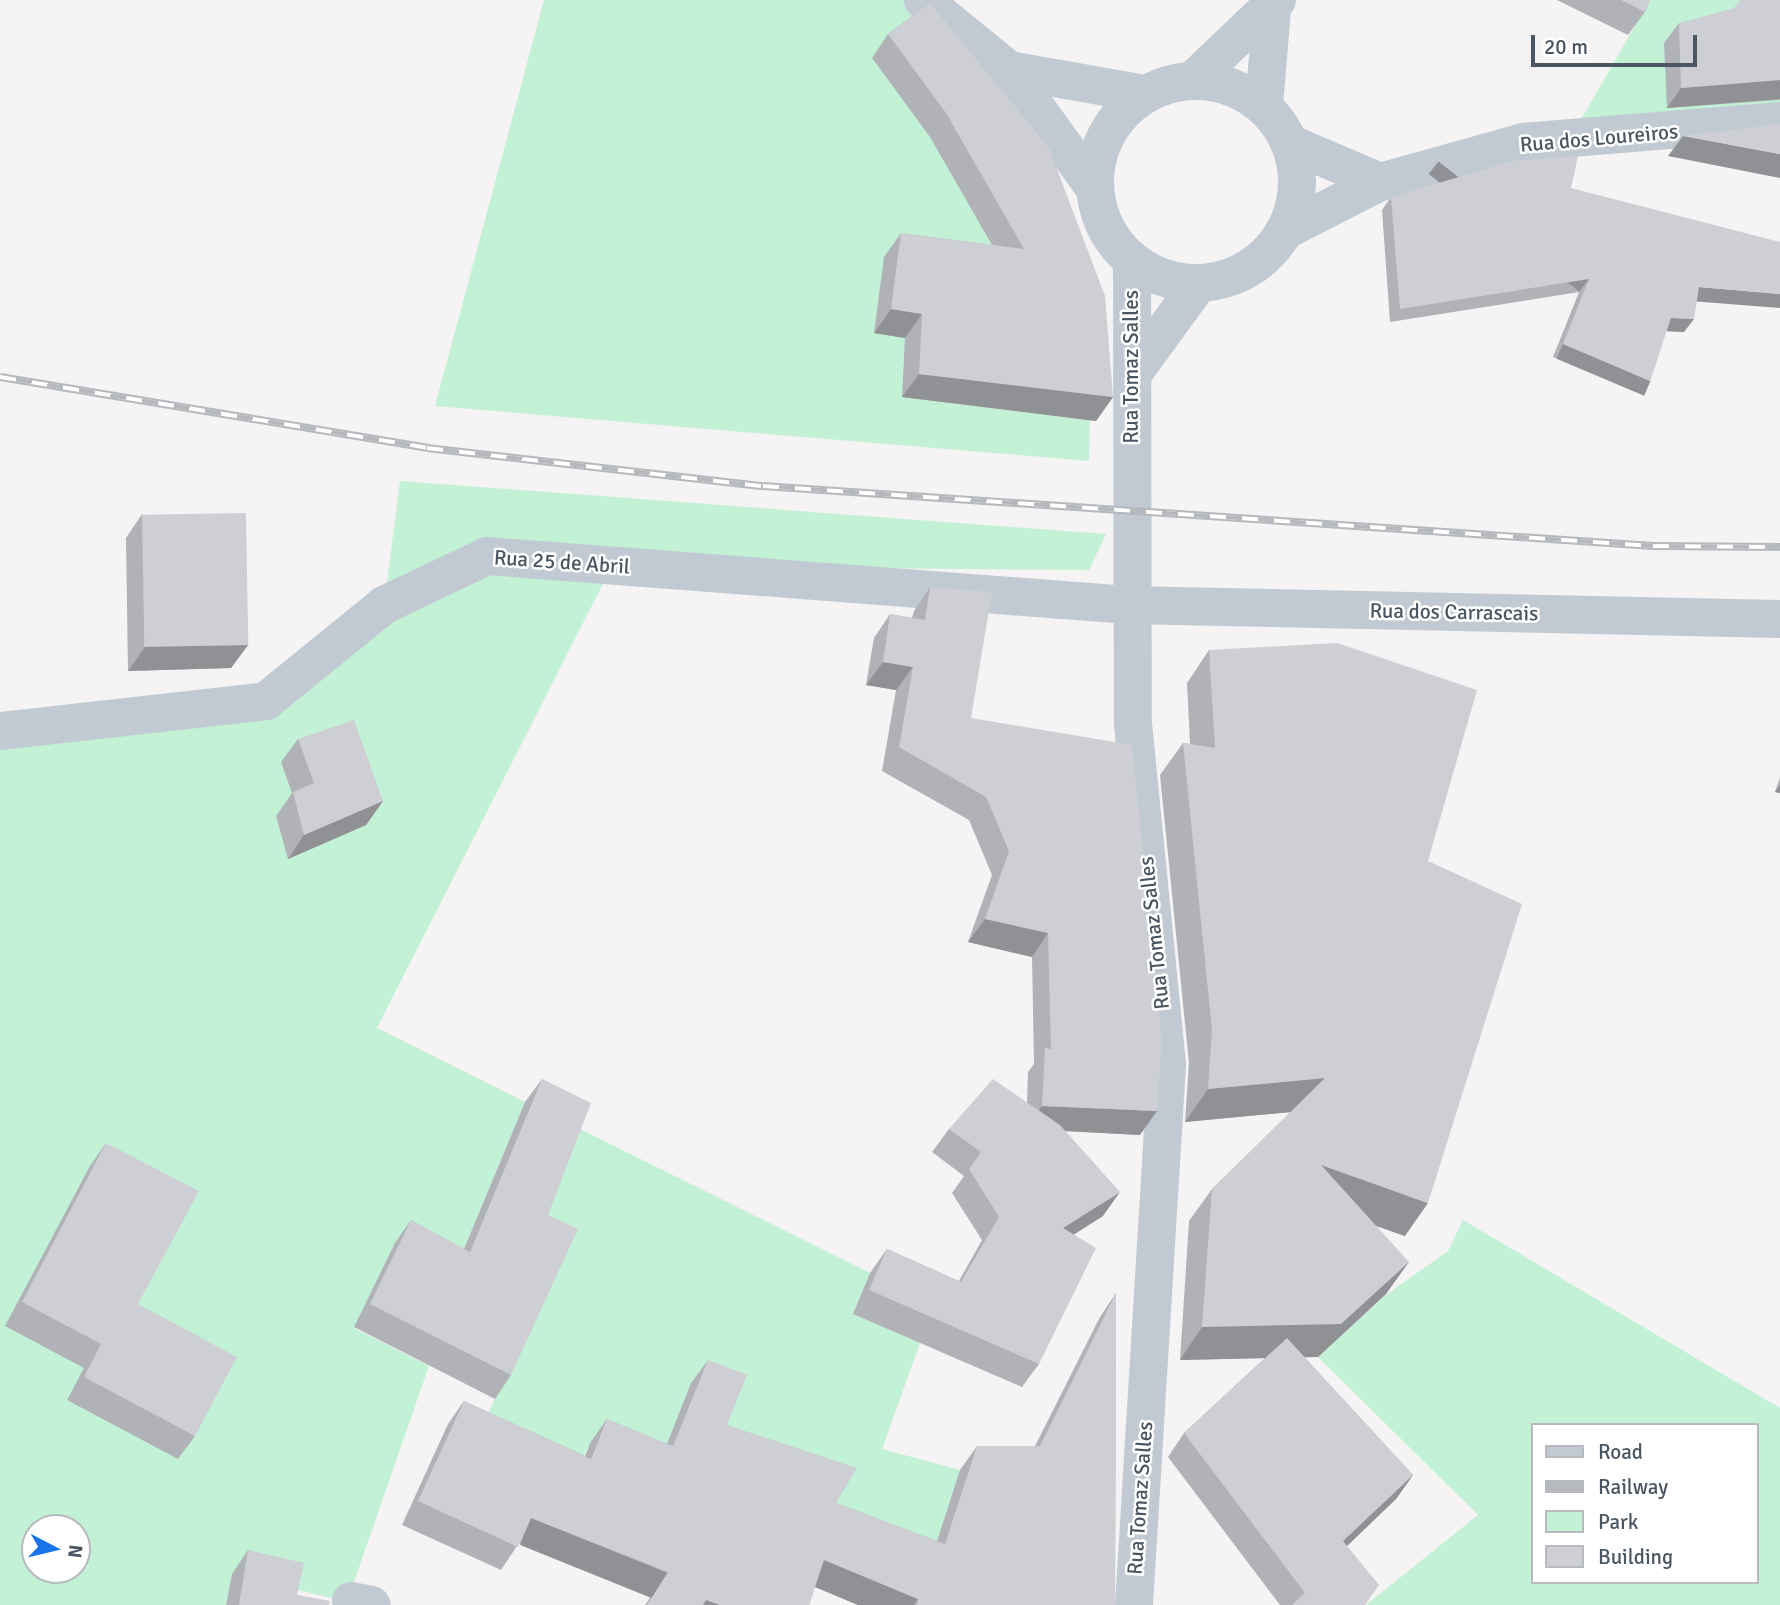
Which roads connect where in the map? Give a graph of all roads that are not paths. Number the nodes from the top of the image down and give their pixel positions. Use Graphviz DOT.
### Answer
graph roads {
  1 [pos="923,0"];
  2 [pos="1274,4"];
  3 [pos="1009,70"];
  4 [pos="1193,80"];
  5 [pos="1145,94"];
  6 [pos="1264,106"];
  7 [pos="1780,121"];
  8 [pos="1291,144"];
  9 [pos="1380,182"];
  10 [pos="1095,189"];
  11 [pos="1286,230"];
  12 [pos="1132,260"];
  13 [pos="1199,284"];
  14 [pos="1132,375"];
  15 [pos="1128,605"];
  16 [pos="1780,620"];
  17 [pos="0,731"];
  18 [pos="1134,1605"];
  1 -- 3 [label="street"];
  2 -- 4 [label="street"];
  2 -- 6 [label="street"];
  3 -- 5 [label="street"];
  3 -- 10 [label="street"];
  4 -- 5 [label="street"];
  4 -- 6 [label="street"];
  5 -- 10 [label="street"];
  6 -- 8 [label="street"];
  7 -- 9 [label="street, Rua dos Loureiros"];
  8 -- 9 [label="street"];
  8 -- 11 [label="street"];
  9 -- 11 [label="street, Rua dos Loureiros"];
  10 -- 12 [label="street"];
  11 -- 13 [label="street"];
  12 -- 13 [label="street"];
  12 -- 14 [label="street, Rua Tomaz Salles"];
  13 -- 14 [label="street"];
  14 -- 15 [label="street, Rua Tomaz Salles"];
  15 -- 16 [label="street, Rua dos Carrascais"];
  15 -- 17 [label="street, Rua 25 de Abril"];
  15 -- 18 [label="street, Rua Tomaz Salles"];
}
